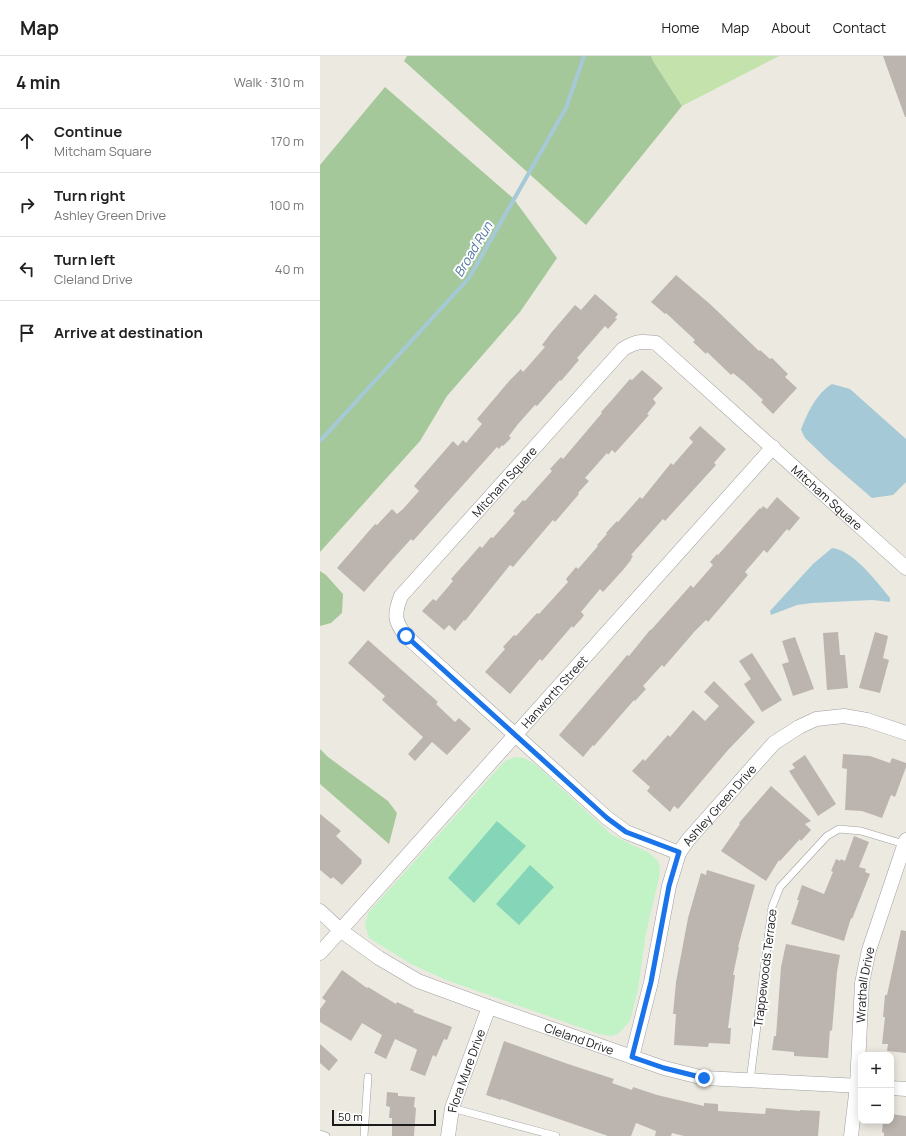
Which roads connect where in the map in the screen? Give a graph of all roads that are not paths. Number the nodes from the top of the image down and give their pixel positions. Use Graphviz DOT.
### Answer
graph roads {
  1 [pos="773,447"];
  2 [pos="906,568"];
  3 [pos="906,733"];
  4 [pos="515,735"];
  5 [pos="905,842"];
  6 [pos="679,852"];
  7 [pos="320,911"];
  8 [pos="340,930"];
  9 [pos="320,953"];
  10 [pos="489,1007"];
  11 [pos="860,1052"];
  12 [pos="632,1057"];
  13 [pos="368,1077"];
  14 [pos="750,1081"];
  15 [pos="858,1086"];
  16 [pos="859,1088"];
  17 [pos="894,1088"];
  18 [pos="906,1090"];
  19 [pos="452,1108"];
  20 [pos="320,1134"];
  21 [pos="538,1134"];
  22 [pos="326,1136"];
  23 [pos="364,1136"];
  24 [pos="448,1136"];
  25 [pos="556,1136"];
  26 [pos="851,1136"];
  1 -- 2 [label="street, Mitcham Square"];
  1 -- 4 [label="street, Hanworth Street"];
  1 -- 4 [label="street, Mitcham Square"];
  3 -- 6 [label="street, Ashley Green Drive"];
  4 -- 6 [label="street, Mitcham Square"];
  4 -- 8 [label="street, Hanworth Street"];
  5 -- 11 [label="street, Wrathall Drive"];
  5 -- 14 [label="lane, Trappewoods Terrace"];
  6 -- 12 [label="street, Ashley Green Drive"];
  7 -- 8 [label="street, Cleland Drive"];
  8 -- 9 [label="street, Hanworth Street"];
  8 -- 10 [label="street, Cleland Drive"];
  10 -- 12 [label="street, Cleland Drive"];
  10 -- 19 [label="street, Flora Mure Drive"];
  12 -- 14 [label="street, Cleland Drive"];
  13 -- 23 [label="lane"];
  14 -- 15 [label="street, Cleland Drive"];
  16 -- 26 [label="street, Wrathall Drive"];
  17 -- 18 [label="street"];
  19 -- 21 [label="lane"];
  19 -- 24 [label="street, Flora Mure Drive"];
  20 -- 22 [label="lane"];
  21 -- 25 [label="lane"];
}
